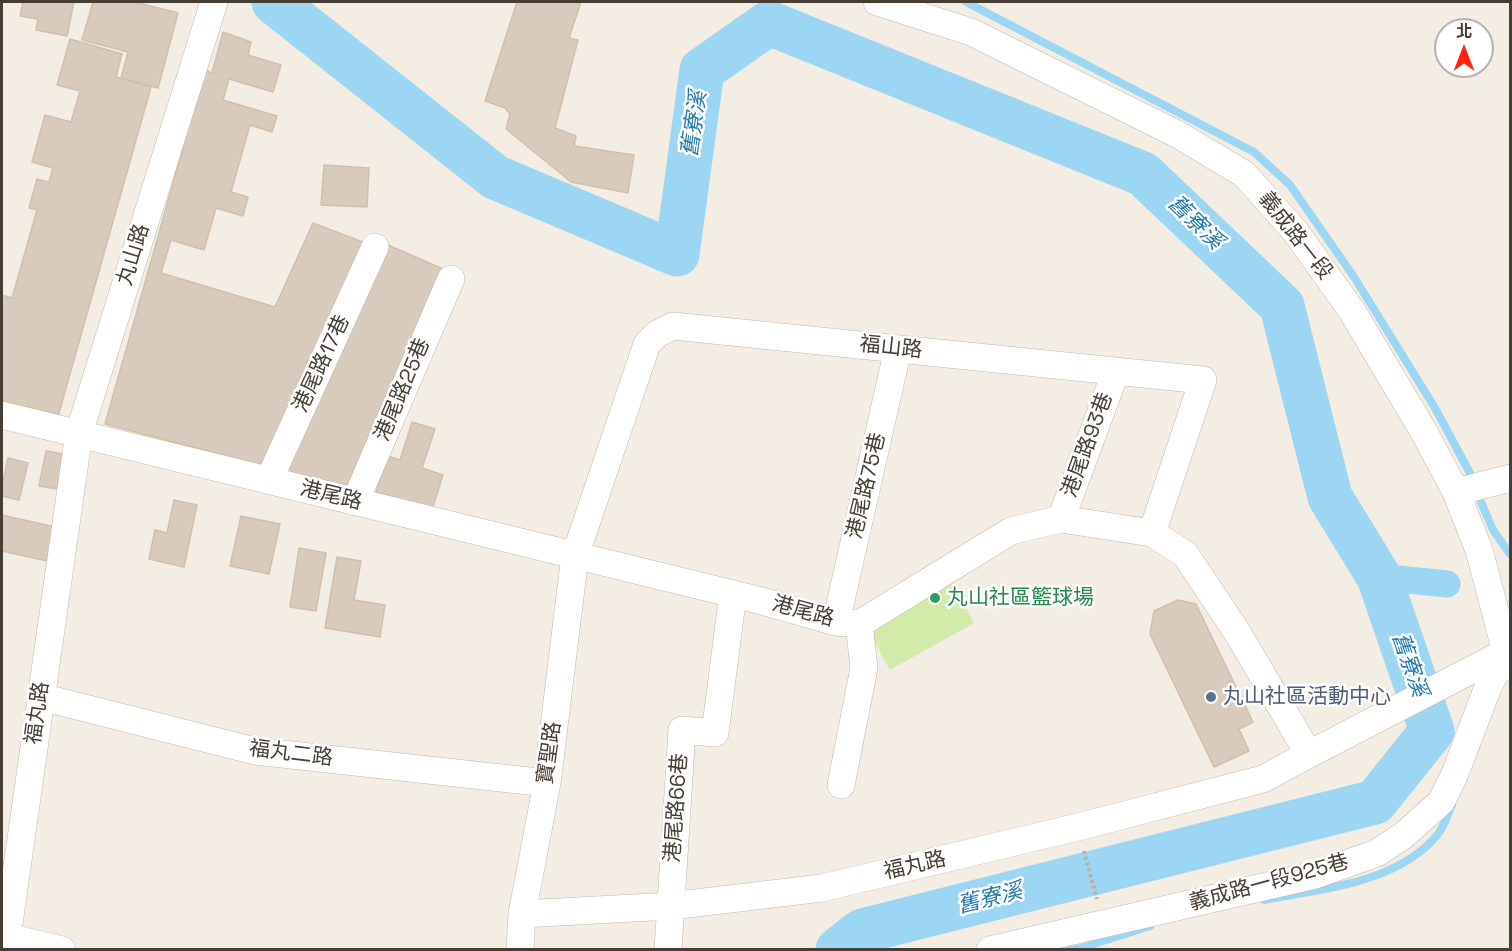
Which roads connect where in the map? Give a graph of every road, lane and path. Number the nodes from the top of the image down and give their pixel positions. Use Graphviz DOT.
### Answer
graph roads {
  1 [pos="214,2"];
  2 [pos="877,2"];
  3 [pos="375,247"];
  4 [pos="451,279"];
  5 [pos="898,349"];
  6 [pos="1116,371"];
  7 [pos="2,415"];
  8 [pos="78,433"];
  9 [pos="1510,478"];
  10 [pos="269,480"];
  11 [pos="1456,492"];
  12 [pos="355,502"];
  13 [pos="1062,519"];
  14 [pos="1152,533"];
  15 [pos="575,556"];
  16 [pos="733,594"];
  17 [pos="848,623"];
  18 [pos="1508,659"];
  19 [pos="41,697"];
  20 [pos="1296,761"];
  21 [pos="547,783"];
  22 [pos="841,785"];
  23 [pos="1078,827"];
  24 [pos="670,906"];
  25 [pos="522,914"];
  26 [pos="1104,924"];
  27 [pos="62,950"];
  28 [pos="520,950"];
  29 [pos="668,950"];
  30 [pos="990,950"];
  1 -- 8 [label="street, 丸山路"];
  2 -- 11 [label="street, 義成路一段"];
  3 -- 10 [label="street, 港尾路17巷"];
  4 -- 12 [label="street, 港尾路25巷"];
  5 -- 6 [label="street, 福山路"];
  5 -- 15 [label="street, 福山路"];
  5 -- 17 [label="street, 港尾路75巷"];
  6 -- 13 [label="street, 港尾路93巷"];
  6 -- 14 [label="street, 福山路"];
  7 -- 8 [label="street"];
  8 -- 10 [label="street, 港尾路"];
  8 -- 19 [label="street, 福丸路"];
  9 -- 11 [label="street"];
  10 -- 12 [label="street, 港尾路"];
  11 -- 18 [label="street, 義成路一段"];
  12 -- 15 [label="street, 港尾路"];
  13 -- 14 [label="street, 港尾路"];
  13 -- 17 [label="street, 港尾路"];
  14 -- 20 [label="street, 港尾路"];
  15 -- 16 [label="street, 港尾路"];
  15 -- 21 [label="street, 寶聖路"];
  16 -- 17 [label="street, 港尾路"];
  16 -- 24 [label="street, 港尾路66巷"];
  17 -- 22 [label="street, 港尾路75巷"];
  18 -- 20 [label="street"];
  18 -- 26 [label="street, 義成路一段925巷"];
  19 -- 21 [label="street, 福丸二路"];
  19 -- 27 [label="street, 福丸路"];
  20 -- 23 [label="street, 福丸路"];
  21 -- 25 [label="street, 寶聖路"];
  23 -- 24 [label="street, 福丸路"];
  23 -- 26 [label="path"];
  24 -- 25 [label="street, 福丸路"];
  24 -- 29 [label="street, 港尾路66巷"];
  25 -- 28 [label="street, 寶聖路"];
  26 -- 30 [label="street, 義成路一段925巷"];
}
